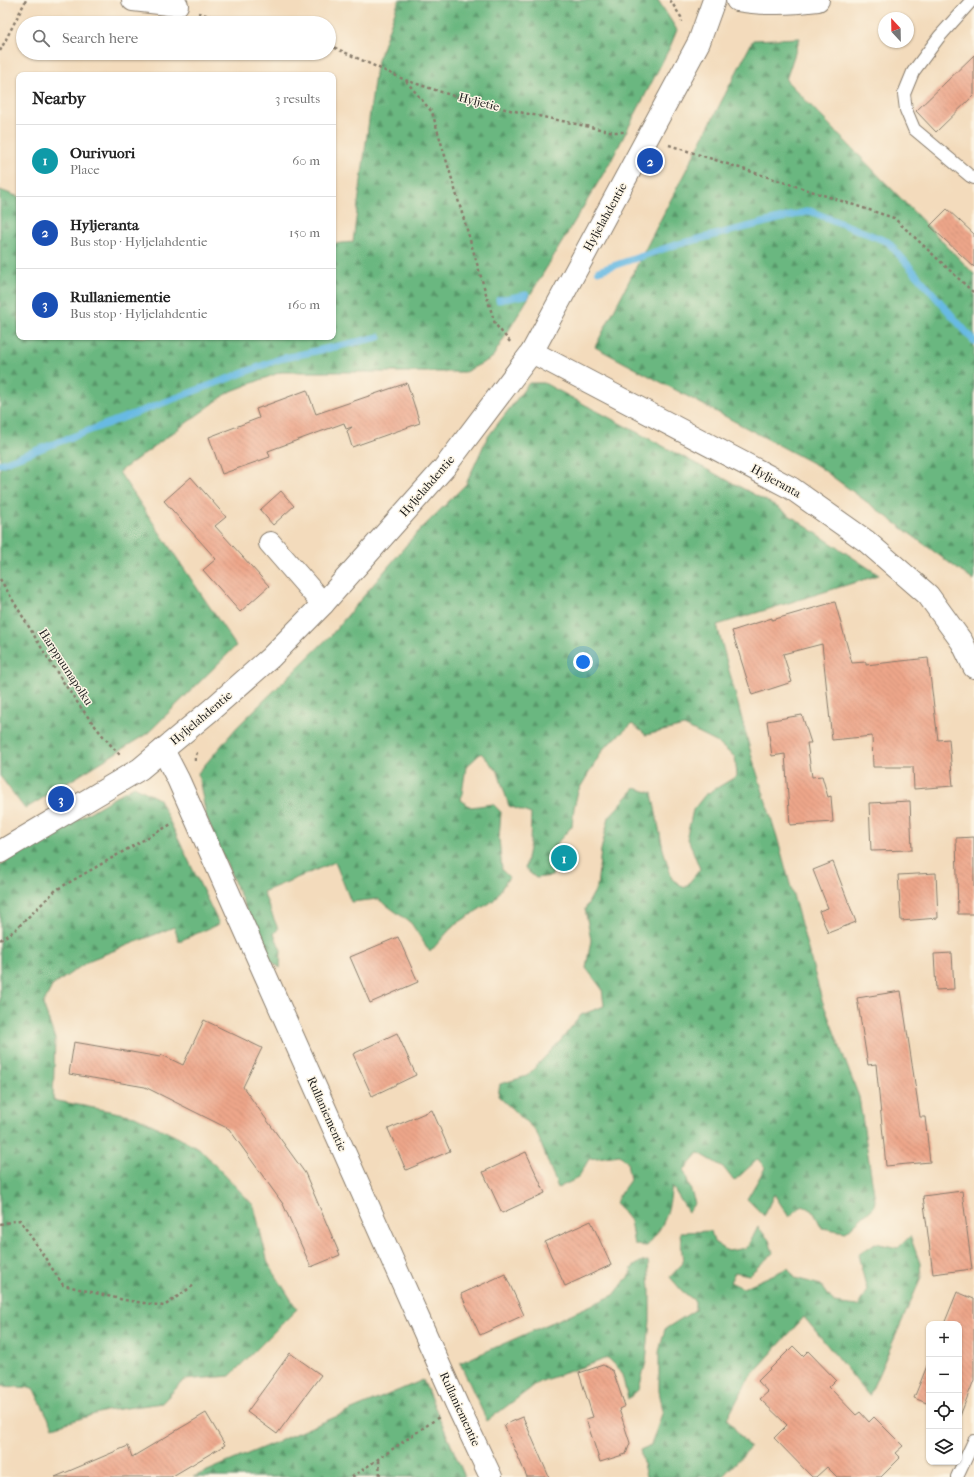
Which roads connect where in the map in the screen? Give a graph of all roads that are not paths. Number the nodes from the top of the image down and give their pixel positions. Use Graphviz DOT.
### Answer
graph roads {
  1 [pos="133,0"];
  2 [pos="714,0"];
  3 [pos="737,0"];
  4 [pos="818,0"];
  5 [pos="972,0"];
  6 [pos="177,5"];
  7 [pos="974,178"];
  8 [pos="523,349"];
  9 [pos="270,542"];
  10 [pos="324,604"];
  11 [pos="974,667"];
  12 [pos="163,750"];
  13 [pos="0,852"];
  14 [pos="974,1441"];
  15 [pos="491,1477"];
  16 [pos="957,1477"];
  1 -- 6 [label="street"];
  2 -- 8 [label="street, Hyljelahdentie"];
  3 -- 4 [label="street"];
  5 -- 7 [label="lane"];
  8 -- 10 [label="street, Hyljelahdentie"];
  8 -- 11 [label="street, Hyljeranta"];
  9 -- 10 [label="street"];
  10 -- 12 [label="street, Hyljelahdentie"];
  12 -- 13 [label="street, Hyljelahdentie"];
  12 -- 15 [label="street, Rullaniementie"];
  14 -- 16 [label="lane"];
}
